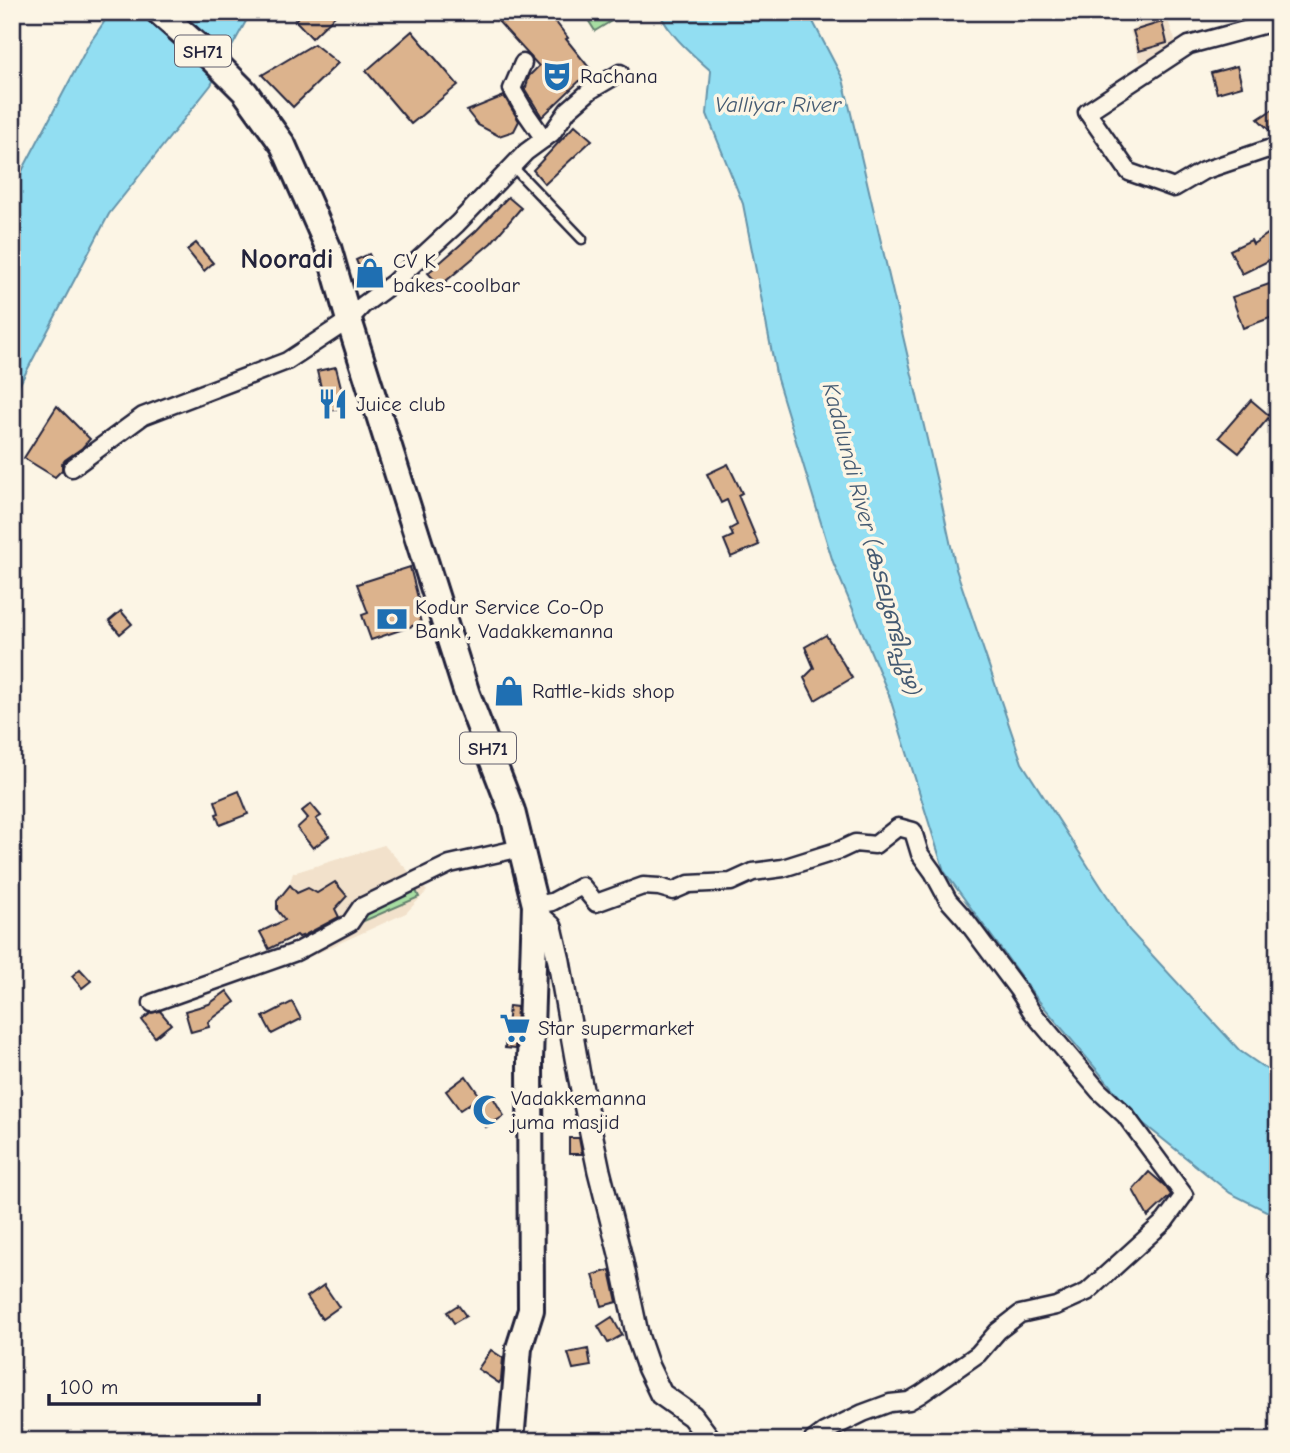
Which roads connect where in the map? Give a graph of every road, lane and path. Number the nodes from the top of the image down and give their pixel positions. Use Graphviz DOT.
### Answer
graph roads {
  1 [pos="159,12"];
  2 [pos="1278,21"];
  3 [pos="523,63"];
  4 [pos="620,73"];
  5 [pos="544,139"];
  6 [pos="1278,153"];
  7 [pos="513,167"];
  8 [pos="582,239"];
  9 [pos="349,320"];
  10 [pos="72,468"];
  11 [pos="521,848"];
  12 [pos="535,909"];
  13 [pos="152,1003"];
  14 [pos="511,1441"];
  15 [pos="711,1441"];
  16 [pos="812,1441"];
  1 -- 9 [label="main road, SH71"];
  2 -- 6 [label="street"];
  3 -- 5 [label="street"];
  4 -- 5 [label="street"];
  5 -- 7 [label="street"];
  7 -- 8 [label="lane"];
  7 -- 9 [label="street"];
  9 -- 10 [label="street"];
  9 -- 11 [label="main road, SH71"];
  11 -- 12 [label="main road, SH71"];
  11 -- 13 [label="street"];
  12 -- 14 [label="main road, SH71"];
  12 -- 15 [label="main road"];
  12 -- 16 [label="street"];
}
